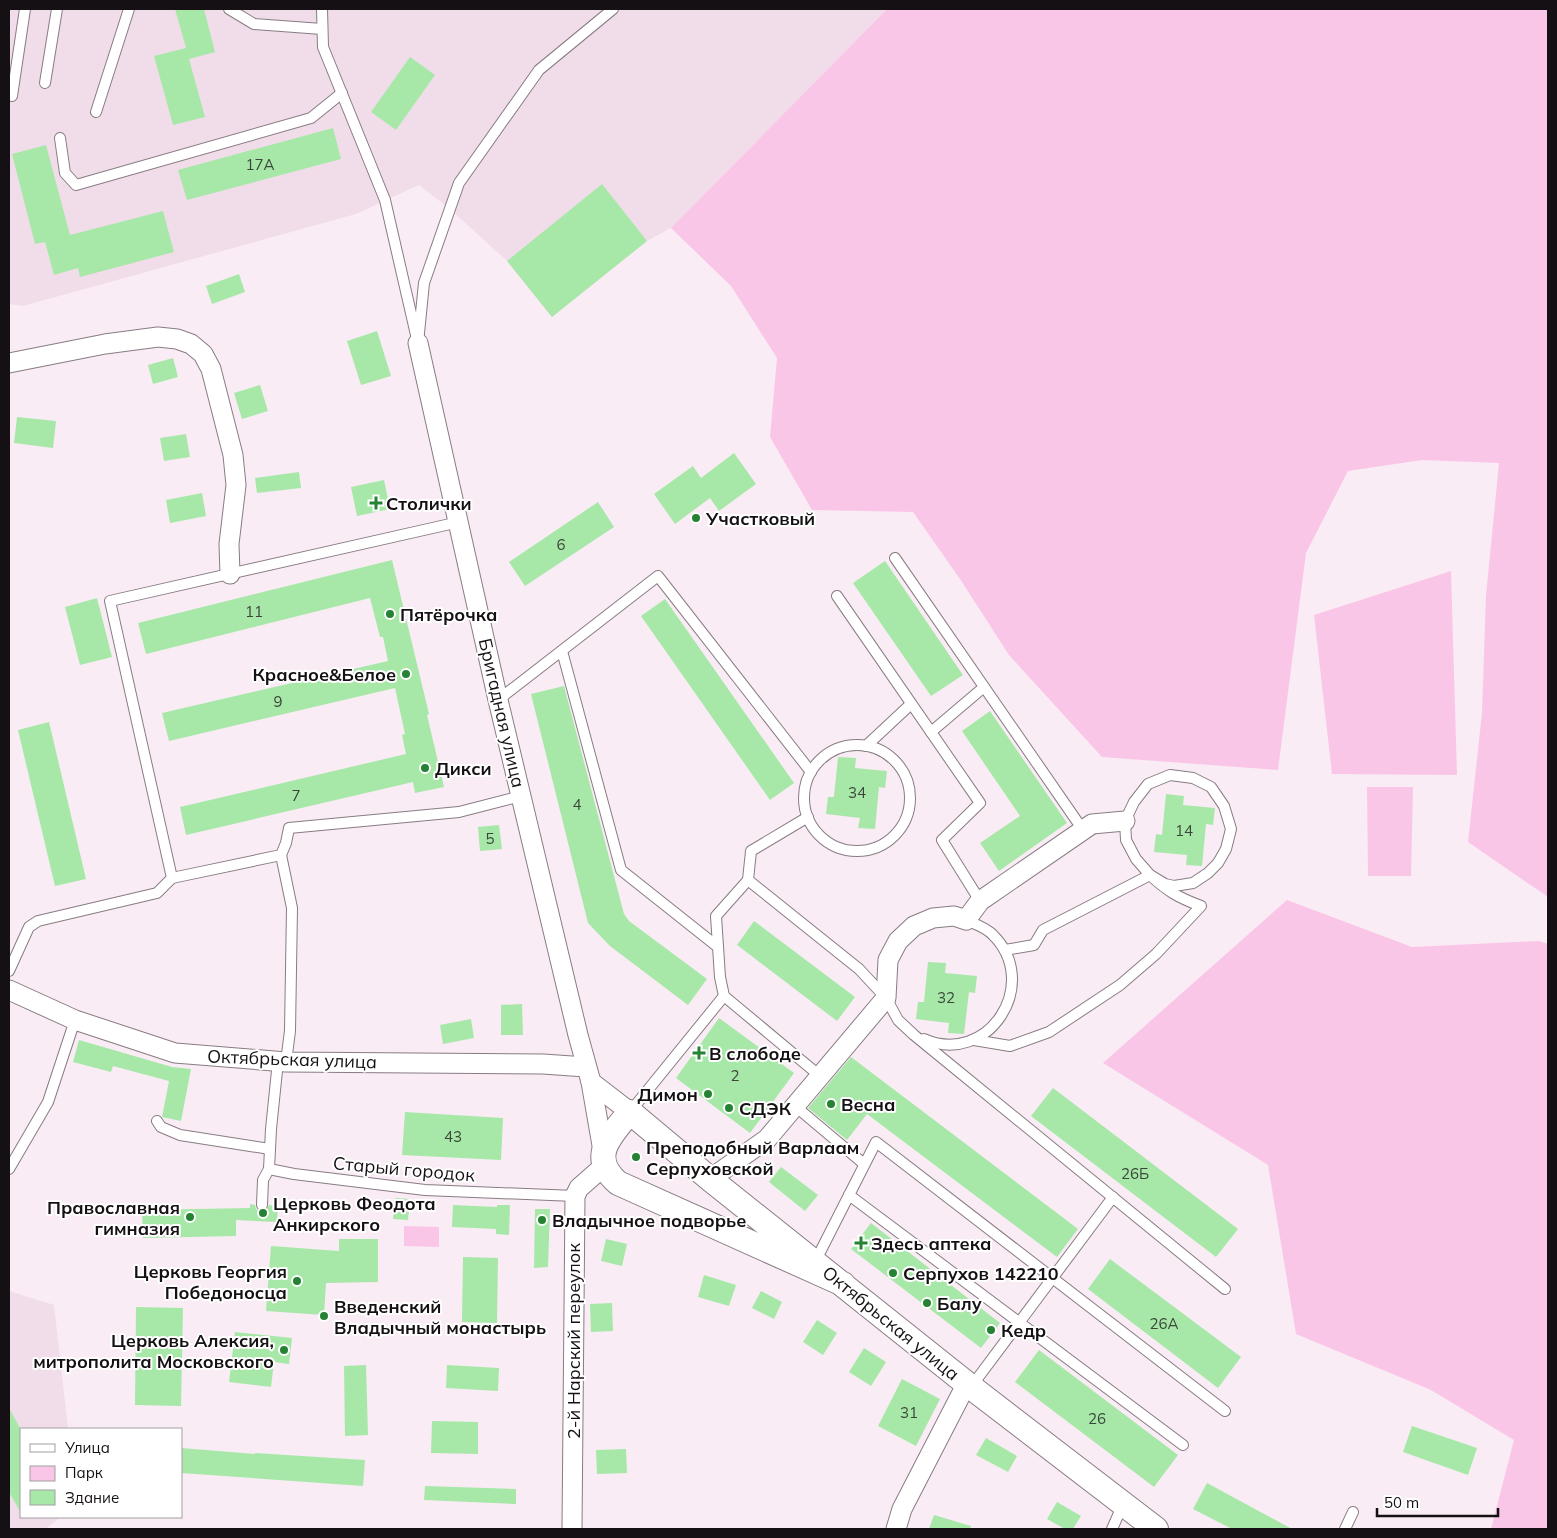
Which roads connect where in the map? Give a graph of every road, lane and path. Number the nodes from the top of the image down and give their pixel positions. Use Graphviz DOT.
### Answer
graph roads {
  1 [pos="26,9"];
  2 [pos="56,9"];
  3 [pos="129,9"];
  4 [pos="229,9"];
  5 [pos="322,9"];
  6 [pos="613,9"];
  7 [pos="322,29"];
  8 [pos="45,83"];
  9 [pos="342,93"];
  10 [pos="12,96"];
  11 [pos="96,112"];
  12 [pos="60,138"];
  13 [pos="418,343"];
  14 [pos="9,363"];
  15 [pos="459,522"];
  16 [pos="895,558"];
  17 [pos="230,574"];
  18 [pos="837,596"];
  19 [pos="562,651"];
  20 [pos="984,687"];
  21 [pos="498,700"];
  22 [pos="911,704"];
  23 [pos="931,732"];
  24 [pos="866,746"];
  25 [pos="811,772"];
  26 [pos="521,796"];
  27 [pos="808,817"];
  28 [pos="1126,822"];
  29 [pos="1084,830"];
  30 [pos="281,855"];
  31 [pos="1150,875"];
  32 [pos="172,878"];
  33 [pos="748,880"];
  34 [pos="980,901"];
  35 [pos="966,920"];
  36 [pos="718,947"];
  37 [pos="1005,950"];
  38 [pos="9,971"];
  39 [pos="9,990"];
  40 [pos="724,996"];
  41 [pos="886,998"];
  42 [pos="75,1020"];
  43 [pos="914,1035"];
  44 [pos="974,1040"];
  45 [pos="282,1062"];
  46 [pos="588,1075"];
  47 [pos="820,1076"];
  48 [pos="795,1106"];
  49 [pos="630,1112"];
  50 [pos="157,1120"];
  51 [pos="270,1149"];
  52 [pos="604,1158"];
  53 [pos="864,1164"];
  54 [pos="9,1168"];
  55 [pos="269,1169"];
  56 [pos="710,1178"];
  57 [pos="849,1195"];
  58 [pos="574,1196"];
  59 [pos="1113,1197"];
  60 [pos="262,1205"];
  61 [pos="815,1262"];
  62 [pos="1052,1278"];
  63 [pos="843,1284"];
  64 [pos="1225,1289"];
  65 [pos="1019,1322"];
  66 [pos="969,1385"];
  67 [pos="1225,1412"];
  68 [pos="1183,1445"];
  69 [pos="1123,1504"];
  70 [pos="1353,1512"];
  71 [pos="572,1529"];
  72 [pos="896,1529"];
  73 [pos="1112,1529"];
  74 [pos="1156,1529"];
  75 [pos="1345,1529"];
  1 -- 10 [label="lane"];
  2 -- 8 [label="lane"];
  3 -- 11 [label="lane"];
  4 -- 7 [label="lane"];
  5 -- 7 [label="lane"];
  6 -- 13 [label="lane"];
  7 -- 9 [label="lane"];
  9 -- 12 [label="lane"];
  9 -- 13 [label="lane"];
  13 -- 15 [label="street, Бригадная улица"];
  14 -- 17 [label="street"];
  15 -- 17 [label="lane"];
  15 -- 21 [label="street, Бригадная улица"];
  16 -- 20 [label="lane"];
  17 -- 32 [label="lane"];
  18 -- 22 [label="lane"];
  19 -- 21 [label="lane"];
  19 -- 25 [label="lane"];
  19 -- 36 [label="lane"];
  20 -- 23 [label="lane"];
  20 -- 29 [label="lane"];
  21 -- 26 [label="street, Бригадная улица"];
  22 -- 23 [label="lane"];
  22 -- 24 [label="lane"];
  23 -- 34 [label="lane"];
  24 -- 25 [label="lane"];
  24 -- 27 [label="lane"];
  25 -- 27 [label="lane"];
  26 -- 30 [label="lane"];
  26 -- 46 [label="street, Бригадная улица"];
  27 -- 33 [label="lane"];
  28 -- 29 [label="street"];
  28 -- 31 [label="lane"];
  28 -- 31 [label="lane"];
  29 -- 34 [label="street"];
  30 -- 32 [label="lane"];
  30 -- 45 [label="lane"];
  31 -- 37 [label="lane"];
  31 -- 44 [label="lane"];
  32 -- 38 [label="lane"];
  33 -- 36 [label="lane"];
  33 -- 41 [label="lane"];
  34 -- 35 [label="street"];
  35 -- 37 [label="lane"];
  35 -- 41 [label="street"];
  36 -- 40 [label="lane"];
  37 -- 44 [label="lane"];
  39 -- 42 [label="street, Октябрьская улица"];
  40 -- 47 [label="lane"];
  40 -- 49 [label="lane"];
  41 -- 43 [label="lane"];
  41 -- 47 [label="street"];
  42 -- 45 [label="street, Октябрьская улица"];
  42 -- 54 [label="lane"];
  43 -- 44 [label="lane"];
  43 -- 59 [label="lane"];
  45 -- 46 [label="street, Октябрьская улица"];
  45 -- 51 [label="lane"];
  46 -- 49 [label="street"];
  46 -- 52 [label="street, Бригадная улица"];
  47 -- 48 [label="street"];
  48 -- 53 [label="lane"];
  48 -- 56 [label="street"];
  49 -- 52 [label="street"];
  49 -- 56 [label="street, Октябрьская улица"];
  50 -- 51 [label="lane"];
  51 -- 55 [label="lane"];
  52 -- 58 [label="street"];
  52 -- 63 [label="street"];
  53 -- 57 [label="lane"];
  53 -- 62 [label="lane"];
  55 -- 58 [label="lane, Старый городок"];
  55 -- 60 [label="lane"];
  56 -- 61 [label="street, Октябрьская улица"];
  57 -- 61 [label="lane"];
  57 -- 65 [label="lane"];
  58 -- 71 [label="street, 2-й Нарский переулок"];
  59 -- 62 [label="lane"];
  59 -- 64 [label="lane"];
  61 -- 63 [label="street, Октябрьская улица"];
  62 -- 65 [label="lane"];
  62 -- 67 [label="lane"];
  63 -- 66 [label="street, Октябрьская улица"];
  65 -- 66 [label="lane"];
  65 -- 68 [label="lane"];
  66 -- 69 [label="street, Октябрьская улица"];
  66 -- 72 [label="street"];
  69 -- 73 [label="lane"];
  69 -- 74 [label="street, Октябрьская улица"];
  70 -- 75 [label="lane"];
}
